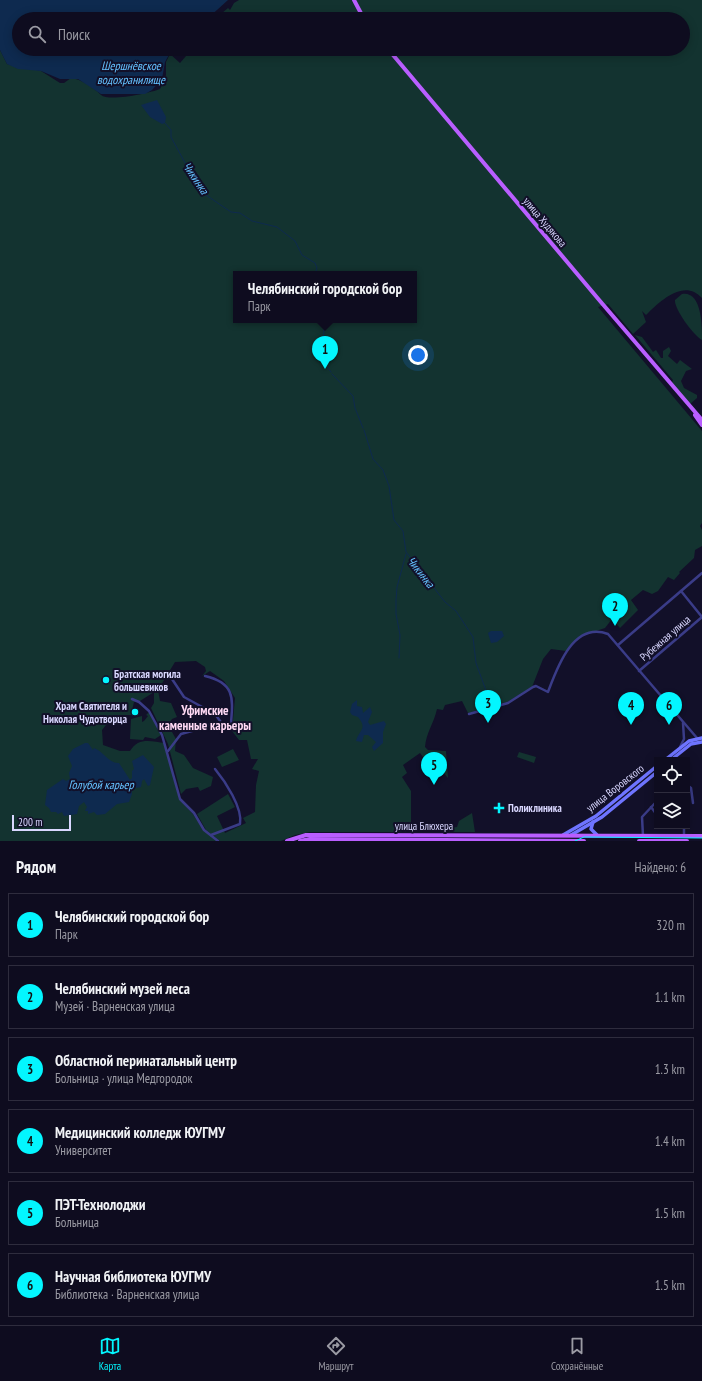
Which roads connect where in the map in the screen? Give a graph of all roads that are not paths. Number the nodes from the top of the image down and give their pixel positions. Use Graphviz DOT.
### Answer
graph roads {
  1 [pos="354,0"];
  2 [pos="360,12"];
  3 [pos="394,56"];
  4 [pos="689,406"];
  5 [pos="702,420"];
  6 [pos="702,426"];
  7 [pos="702,573"];
  8 [pos="681,591"];
  9 [pos="702,617"];
  10 [pos="618,645"];
  11 [pos="639,671"];
  12 [pos="205,676"];
  13 [pos="172,679"];
  14 [pos="132,700"];
  15 [pos="469,714"];
  16 [pos="683,723"];
  17 [pos="223,725"];
  18 [pos="697,738"];
  19 [pos="702,738"];
  20 [pos="702,742"];
  21 [pos="680,747"];
  22 [pos="168,751"];
  23 [pos="668,757"];
  24 [pos="675,757"];
  25 [pos="654,768"];
  26 [pos="215,769"];
  27 [pos="654,774"];
  28 [pos="690,786"];
  29 [pos="692,803"];
  30 [pos="654,804"];
  31 [pos="650,807"];
  32 [pos="654,812"];
  33 [pos="594,822"];
  34 [pos="684,829"];
  35 [pos="211,835"];
  36 [pos="571,835"];
  37 [pos="598,836"];
  38 [pos="643,836"];
  39 [pos="684,836"];
  40 [pos="702,836"];
  41 [pos="562,837"];
  42 [pos="415,838"];
  43 [pos="355,840"];
  44 [pos="443,840"];
  45 [pos="658,840"];
  46 [pos="218,841"];
  47 [pos="287,841"];
  48 [pos="300,841"];
  49 [pos="568,841"];
  50 [pos="573,841"];
  51 [pos="584,841"];
  52 [pos="639,841"];
  53 [pos="687,841"];
  1 -- 2 [label="main road"];
  3 -- 4 [label="main road, улица Худякова"];
  4 -- 5 [label="main road, улица Худякова"];
  4 -- 6 [label="main road, улица Худякова"];
  7 -- 8 [label="street"];
  8 -- 9 [label="street"];
  8 -- 10 [label="street"];
  9 -- 11 [label="street, Рубежная улица"];
  10 -- 11 [label="street"];
  10 -- 15 [label="street"];
  11 -- 16 [label="street"];
  12 -- 17 [label="street"];
  13 -- 17 [label="street"];
  14 -- 22 [label="street"];
  16 -- 18 [label="street"];
  16 -- 21 [label="street"];
  17 -- 22 [label="street"];
  18 -- 19 [label="main road"];
  18 -- 21 [label="main road"];
  20 -- 24 [label="main road"];
  21 -- 23 [label="main road"];
  22 -- 35 [label="street"];
  25 -- 41 [label="main road, улица Воровского"];
  26 -- 35 [label="street"];
  27 -- 33 [label="main road, улица Воровского"];
  28 -- 29 [label="street"];
  30 -- 31 [label="street"];
  31 -- 32 [label="street"];
  31 -- 38 [label="street"];
  33 -- 36 [label="main road, улица Воровского"];
  33 -- 37 [label="main road"];
  34 -- 39 [label="street"];
  35 -- 46 [label="street"];
  36 -- 37 [label="main road"];
  36 -- 41 [label="main road"];
  36 -- 49 [label="main road, улица Воровского"];
  37 -- 38 [label="main road"];
  38 -- 45 [label="main road"];
  39 -- 40 [label="main road"];
  39 -- 45 [label="main road"];
  41 -- 42 [label="main road, улица Блюхера"];
  41 -- 44 [label="main road, улица Блюхера"];
  41 -- 49 [label="main road"];
  42 -- 43 [label="main road, улица Блюхера"];
  42 -- 44 [label="main road, улица Блюхера"];
  42 -- 47 [label="main road, улица Блюхера"];
  43 -- 48 [label="main road, улица Блюхера"];
  45 -- 52 [label="main road"];
  45 -- 53 [label="main road"];
  49 -- 50 [label="main road"];
  50 -- 51 [label="main road"];
}
